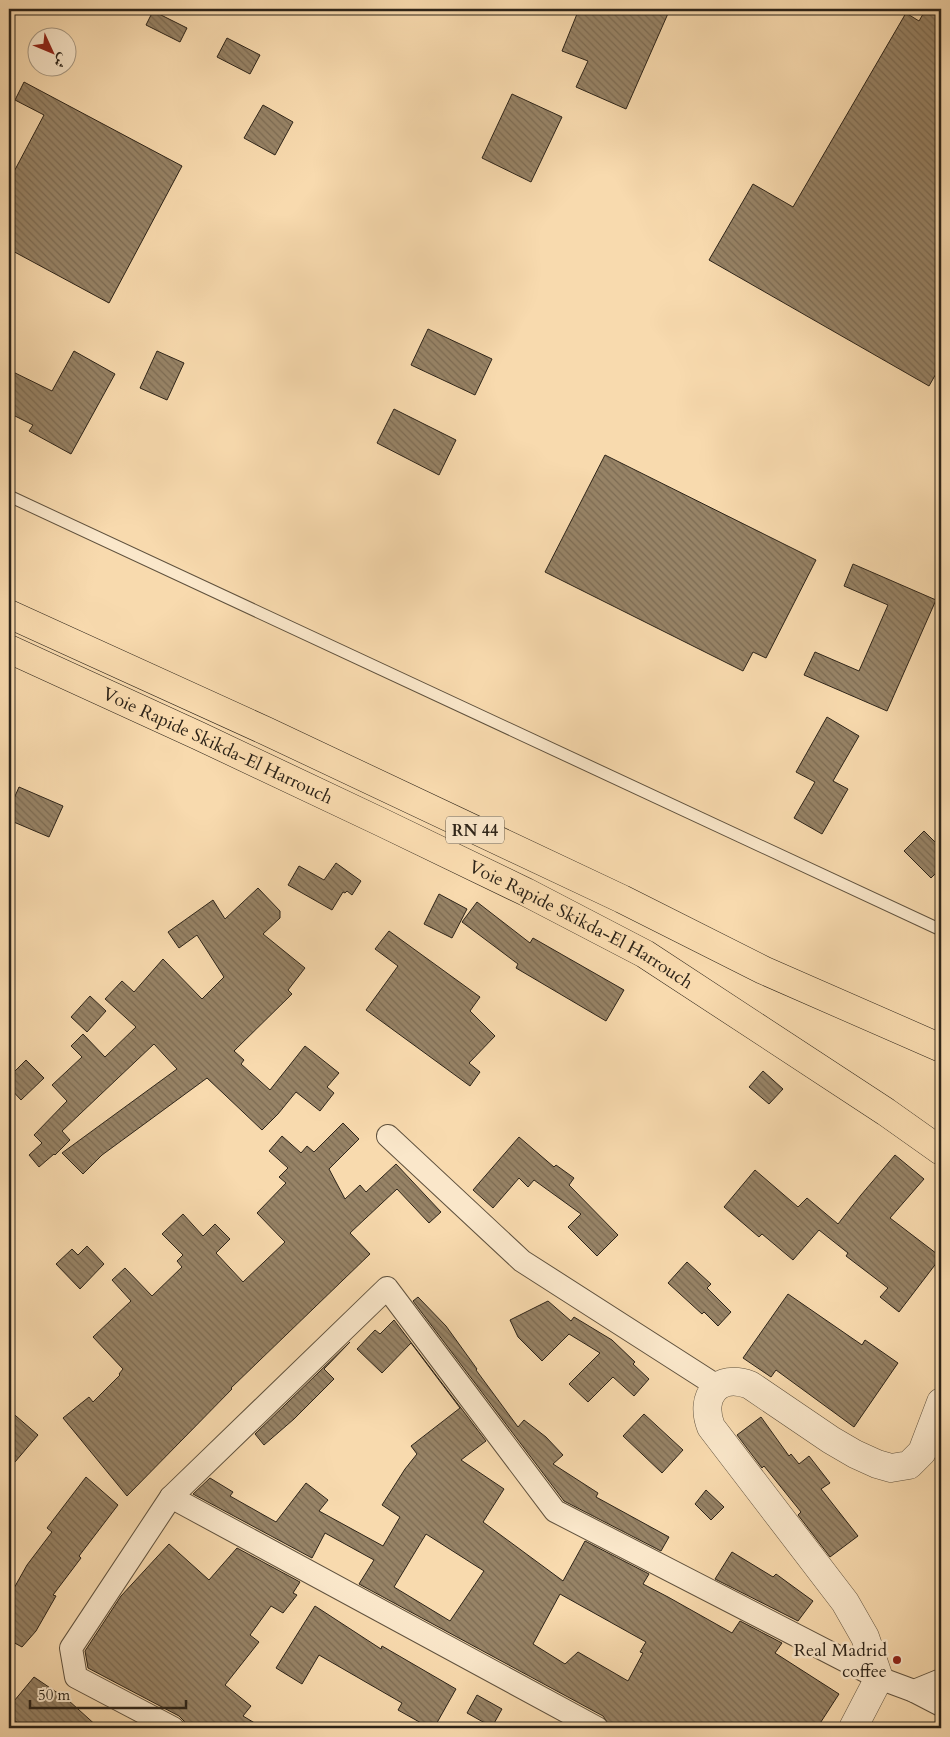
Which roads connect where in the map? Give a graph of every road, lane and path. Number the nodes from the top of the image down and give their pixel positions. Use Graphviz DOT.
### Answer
graph roads {
  1 [pos="9,496"];
  2 [pos="9,614"];
  3 [pos="9,649"];
  4 [pos="941,930"];
  5 [pos="941,1048"];
  6 [pos="388,1136"];
  7 [pos="941,1151"];
  8 [pos="717,1386"];
  9 [pos="941,1402"];
  10 [pos="171,1497"];
  11 [pos="879,1678"];
  12 [pos="941,1680"];
  13 [pos="914,1691"];
  14 [pos="941,1705"];
  15 [pos="173,1728"];
  16 [pos="597,1728"];
  17 [pos="853,1728"];
  1 -- 4 [label="lane"];
  2 -- 5 [label="highway, Voie Rapide Skikda-El Harrouch / RN 44"];
  3 -- 7 [label="highway, Voie Rapide Skikda-El Harrouch / RN 44"];
  6 -- 8 [label="street"];
  8 -- 9 [label="street"];
  8 -- 11 [label="street"];
  10 -- 11 [label="street"];
  10 -- 15 [label="street"];
  10 -- 16 [label="street"];
  11 -- 13 [label="street"];
  11 -- 17 [label="street"];
  12 -- 13 [label="street"];
  13 -- 14 [label="street"];
}
